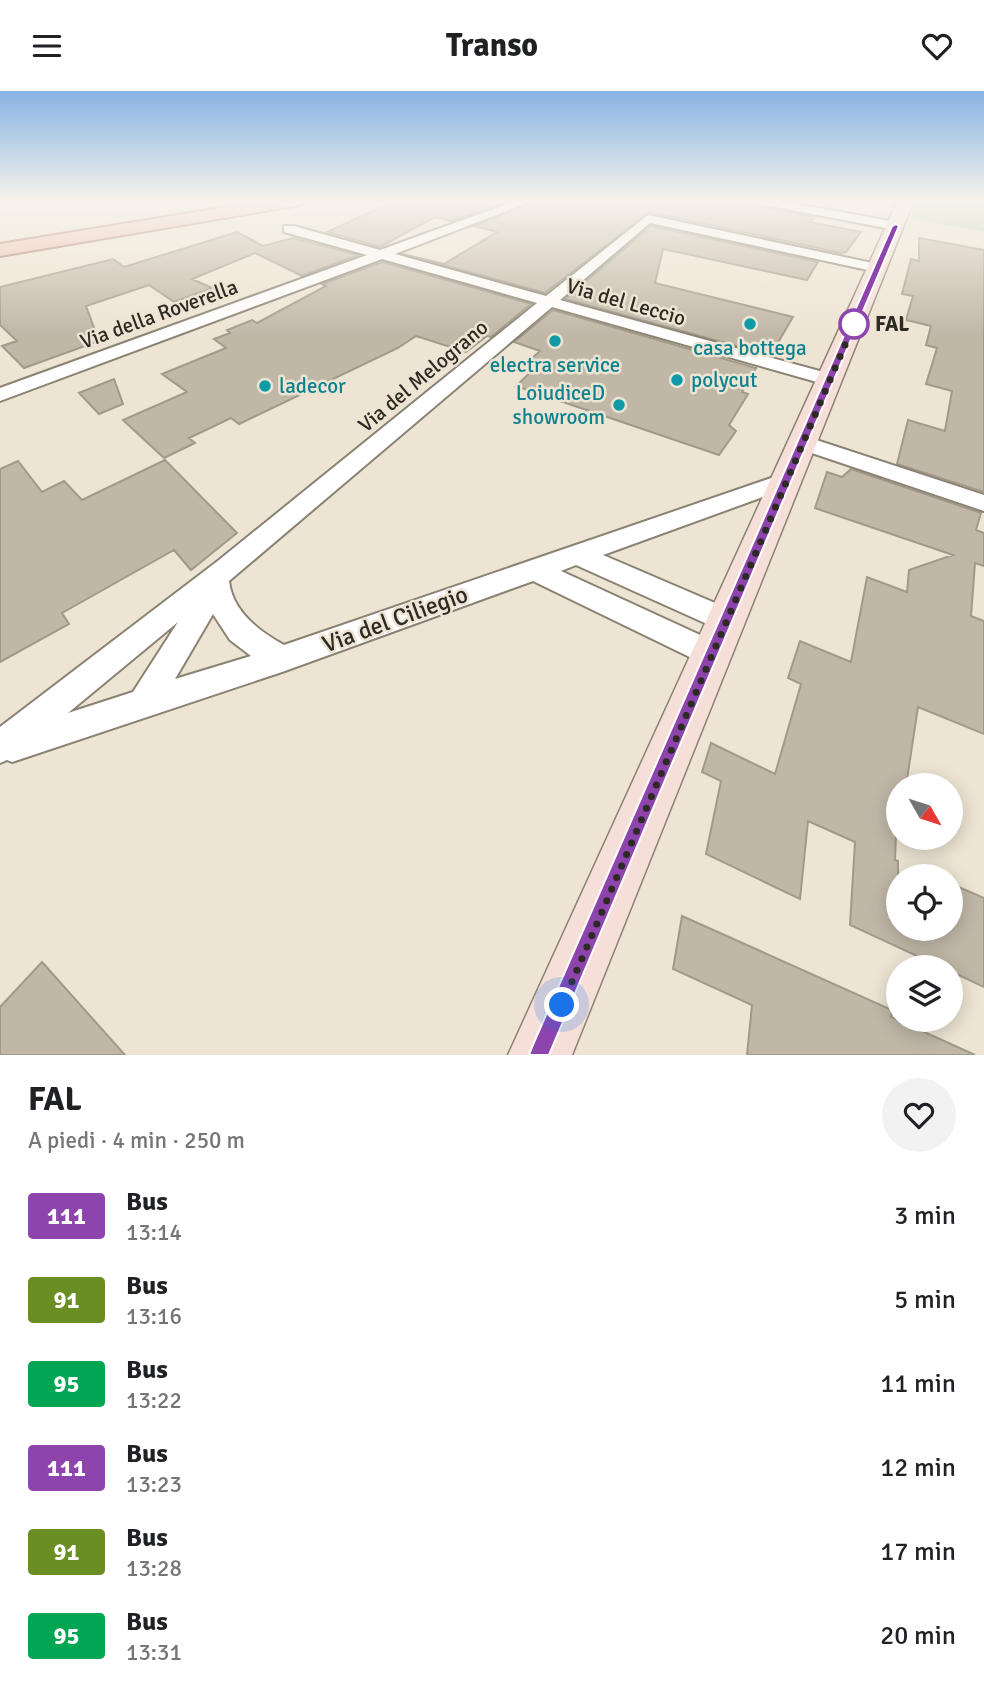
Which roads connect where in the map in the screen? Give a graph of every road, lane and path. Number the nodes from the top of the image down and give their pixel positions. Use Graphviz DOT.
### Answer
graph roads {
  1 [pos="30,245"];
  2 [pos="347,245"];
  3 [pos="404,245"];
  4 [pos="617,245"];
  5 [pos="769,245"];
  6 [pos="887,245"];
  7 [pos="0,250"];
  8 [pos="379,254"];
  9 [pos="877,268"];
  10 [pos="548,302"];
  11 [pos="831,380"];
  12 [pos="0,395"];
  13 [pos="804,443"];
  14 [pos="788,480"];
  15 [pos="984,503"];
  16 [pos="575,554"];
  17 [pos="533,569"];
  18 [pos="221,578"];
  19 [pos="719,637"];
  20 [pos="282,659"];
  21 [pos="144,703"];
  22 [pos="0,749"];
  23 [pos="540,1055"];
  1 -- 7 [label="main road"];
  2 -- 8 [label="street, Via del Leccio"];
  3 -- 8 [label="street, Via della Roverella"];
  4 -- 10 [label="street, Via del Melograno"];
  5 -- 9 [label="street, Via del Melograno"];
  6 -- 9 [label="main road"];
  8 -- 10 [label="street, Via del Leccio"];
  8 -- 12 [label="street, Via della Roverella"];
  9 -- 11 [label="main road"];
  10 -- 11 [label="street, Via del Leccio"];
  10 -- 18 [label="street, Via del Melograno"];
  11 -- 13 [label="main road"];
  13 -- 14 [label="main road"];
  13 -- 15 [label="street"];
  14 -- 16 [label="street, Via del Ciliegio"];
  14 -- 19 [label="main road"];
  16 -- 17 [label="street, Via del Ciliegio"];
  16 -- 19 [label="street"];
  17 -- 19 [label="street"];
  17 -- 20 [label="street, Via del Ciliegio"];
  18 -- 20 [label="street"];
  18 -- 21 [label="street"];
  18 -- 22 [label="street, Via del Melograno"];
  19 -- 23 [label="main road"];
  20 -- 21 [label="street, Via del Ciliegio"];
  21 -- 22 [label="street, Via del Ciliegio"];
}
